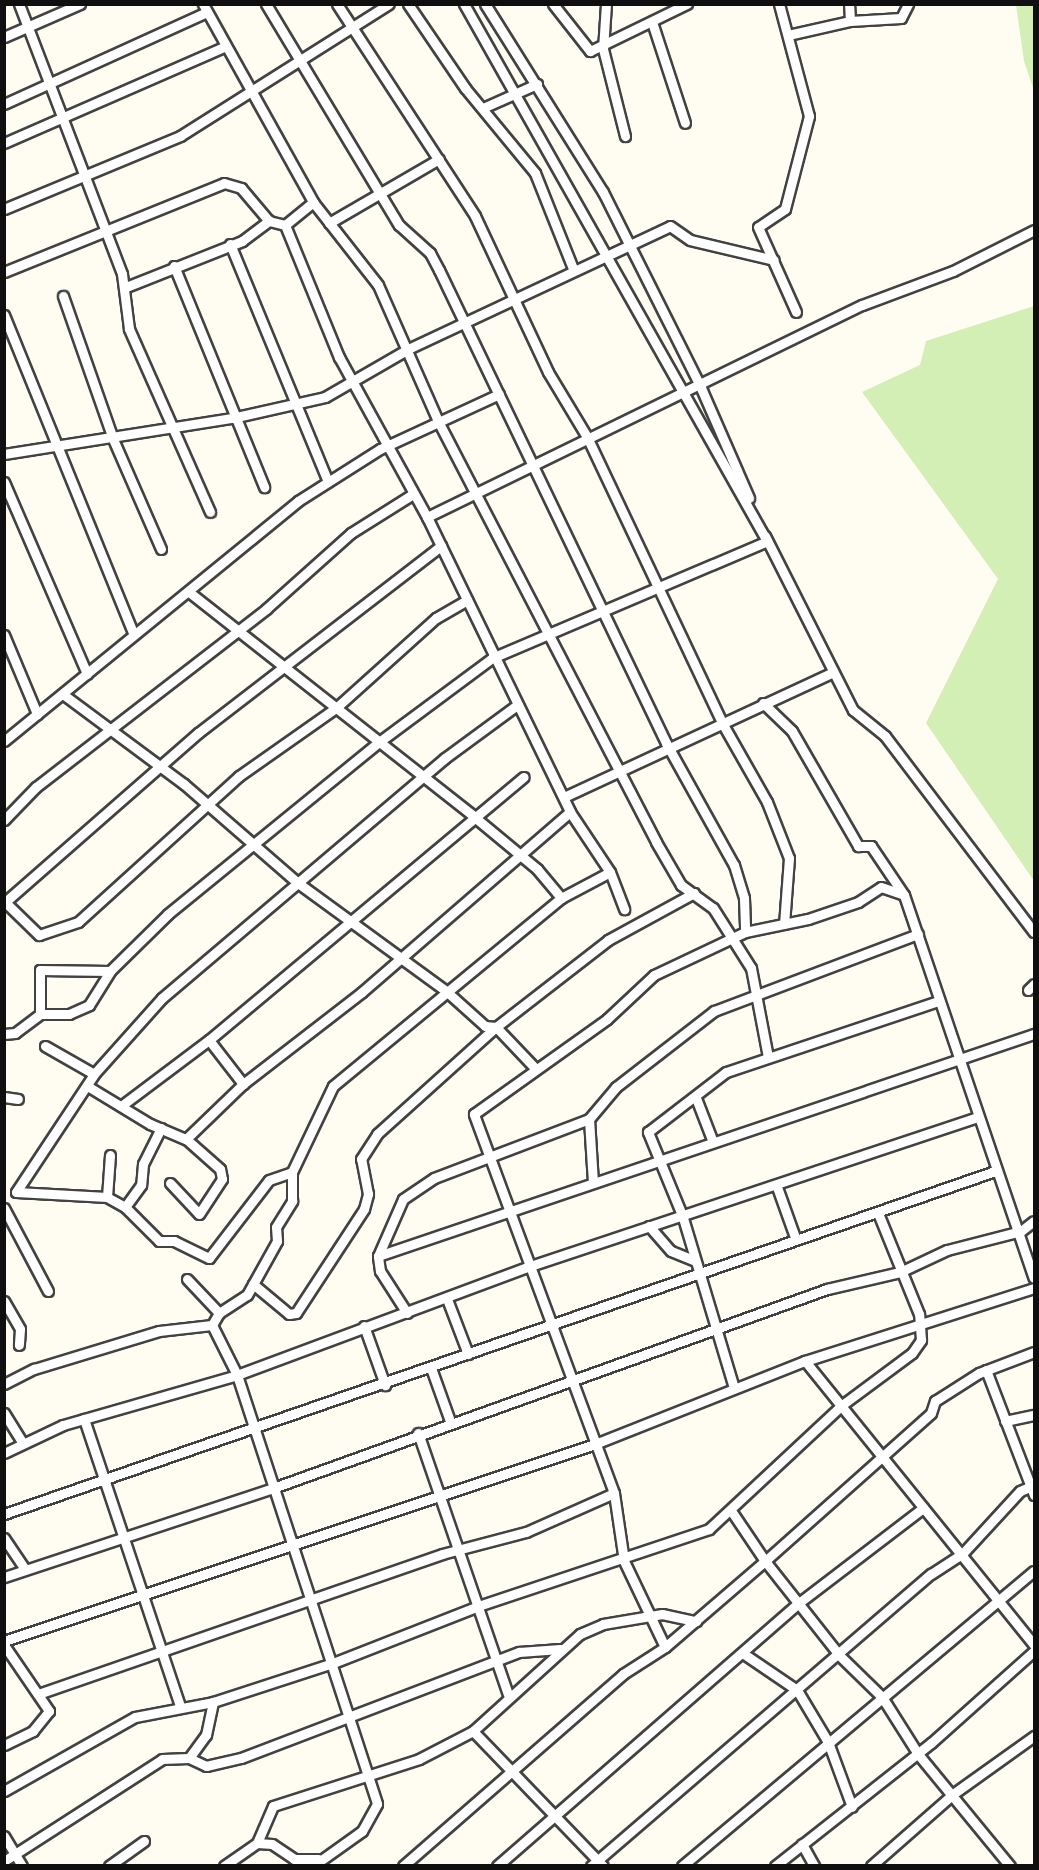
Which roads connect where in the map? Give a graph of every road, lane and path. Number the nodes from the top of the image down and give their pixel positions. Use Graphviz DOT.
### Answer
graph roads {
  1 [pos="19,4"];
  2 [pos="80,4"];
  3 [pos="266,4"];
  4 [pos="337,4"];
  5 [pos="389,4"];
  6 [pos="408,4"];
  7 [pos="464,4"];
  8 [pos="484,4"];
  9 [pos="553,4"];
  10 [pos="606,4"];
  11 [pos="687,4"];
  12 [pos="779,4"];
  13 [pos="849,4"];
  14 [pos="908,4"];
  15 [pos="205,8"];
  16 [pos="669,9"];
  17 [pos="850,21"];
  18 [pos="652,22"];
  19 [pos="28,27"];
  20 [pos="353,31"];
  21 [pos="788,35"];
  22 [pos="4,37"];
  23 [pos="226,46"];
  24 [pos="603,49"];
  25 [pos="301,60"];
  26 [pos="537,84"];
  27 [pos="50,86"];
  28 [pos="253,91"];
  29 [pos="4,104"];
  30 [pos="484,107"];
  31 [pos="66,119"];
  32 [pos="685,123"];
  33 [pos="625,136"];
  34 [pos="4,143"];
  35 [pos="439,159"];
  36 [pos="83,177"];
  37 [pos="381,194"];
  38 [pos="313,202"];
  39 [pos="4,209"];
  40 [pos="269,221"];
  41 [pos="329,223"];
  42 [pos="285,225"];
  43 [pos="1035,230"];
  44 [pos="106,232"];
  45 [pos="630,243"];
  46 [pos="230,244"];
  47 [pos="774,260"];
  48 [pos="174,266"];
  49 [pos="574,271"];
  50 [pos="4,272"];
  51 [pos="126,287"];
  52 [pos="63,296"];
  53 [pos="516,299"];
  54 [pos="796,312"];
  55 [pos="4,315"];
  56 [pos="463,324"];
  57 [pos="408,348"];
  58 [pos="352,380"];
  59 [pos="701,388"];
  60 [pos="499,393"];
  61 [pos="297,403"];
  62 [pos="232,418"];
  63 [pos="439,423"];
  64 [pos="174,428"];
  65 [pos="587,437"];
  66 [pos="113,439"];
  67 [pos="57,445"];
  68 [pos="388,445"];
  69 [pos="4,454"];
  70 [pos="534,463"];
  71 [pos="4,482"];
  72 [pos="328,482"];
  73 [pos="264,487"];
  74 [pos="478,491"];
  75 [pos="413,494"];
  76 [pos="210,512"];
  77 [pos="427,517"];
  78 [pos="767,541"];
  79 [pos="441,546"];
  80 [pos="161,549"];
  81 [pos="657,584"];
  82 [pos="189,592"];
  83 [pos="467,600"];
  84 [pos="604,610"];
  85 [pos="233,630"];
  86 [pos="133,633"];
  87 [pos="549,634"];
  88 [pos="4,635"];
  89 [pos="492,658"];
  90 [pos="285,666"];
  91 [pos="832,672"];
  92 [pos="87,674"];
  93 [pos="64,695"];
  94 [pos="763,703"];
  95 [pos="517,705"];
  96 [pos="337,707"];
  97 [pos="37,714"];
  98 [pos="721,721"];
  99 [pos="112,732"];
  100 [pos="4,741"];
  101 [pos="379,742"];
  102 [pos="672,750"];
  103 [pos="161,767"];
  104 [pos="617,772"];
  105 [pos="523,777"];
  106 [pos="423,778"];
  107 [pos="564,797"];
  108 [pos="209,804"];
  109 [pos="570,812"];
  110 [pos="472,815"];
  111 [pos="4,820"];
  112 [pos="254,843"];
  113 [pos="521,855"];
  114 [pos="610,872"];
  115 [pos="298,883"];
  116 [pos="694,893"];
  117 [pos="904,895"];
  118 [pos="561,898"];
  119 [pos="5,901"];
  120 [pos="624,909"];
  121 [pos="351,921"];
  122 [pos="784,924"];
  123 [pos="745,932"];
  124 [pos="1035,932"];
  125 [pos="918,934"];
  126 [pos="734,937"];
  127 [pos="399,960"];
  128 [pos="110,971"];
  129 [pos="446,991"];
  130 [pos="757,996"];
  131 [pos="938,1001"];
  132 [pos="40,1014"];
  133 [pos="496,1027"];
  134 [pos="4,1034"];
  135 [pos="1035,1034"];
  136 [pos="209,1040"];
  137 [pos="45,1046"];
  138 [pos="768,1057"];
  139 [pos="959,1064"];
  140 [pos="534,1067"];
  141 [pos="94,1074"];
  142 [pos="243,1084"];
  143 [pos="89,1087"];
  144 [pos="4,1097"];
  145 [pos="696,1098"];
  146 [pos="18,1099"];
  147 [pos="121,1106"];
  148 [pos="978,1117"];
  149 [pos="589,1119"];
  150 [pos="161,1128"];
  151 [pos="186,1139"];
  152 [pos="713,1142"];
  153 [pos="110,1155"];
  154 [pos="492,1156"];
  155 [pos="662,1161"];
  156 [pos="292,1172"];
  157 [pos="995,1172"];
  158 [pos="170,1183"];
  159 [pos="593,1183"];
  160 [pos="777,1187"];
  161 [pos="16,1192"];
  162 [pos="4,1194"];
  163 [pos="107,1197"];
  164 [pos="125,1207"];
  165 [pos="4,1208"];
  166 [pos="509,1210"];
  167 [pos="878,1213"];
  168 [pos="681,1215"];
  169 [pos="1035,1221"];
  170 [pos="649,1226"];
  171 [pos="1021,1231"];
  172 [pos="796,1240"];
  173 [pos="378,1256"];
  174 [pos="693,1260"];
  175 [pos="530,1266"];
  176 [pos="900,1272"];
  177 [pos="697,1276"];
  178 [pos="1035,1278"];
  179 [pos="187,1279"];
  180 [pos="253,1284"];
  181 [pos="1035,1288"];
  182 [pos="48,1291"];
  183 [pos="447,1299"];
  184 [pos="4,1301"];
  185 [pos="219,1313"];
  186 [pos="406,1313"];
  187 [pos="212,1325"];
  188 [pos="364,1326"];
  189 [pos="550,1327"];
  190 [pos="923,1327"];
  191 [pos="717,1329"];
  192 [pos="19,1345"];
  193 [pos="1035,1352"];
  194 [pos="468,1354"];
  195 [pos="805,1361"];
  196 [pos="431,1368"];
  197 [pos="986,1371"];
  198 [pos="237,1375"];
  199 [pos="570,1382"];
  200 [pos="4,1384"];
  201 [pos="385,1385"];
  202 [pos="734,1388"];
  203 [pos="842,1405"];
  204 [pos="4,1413"];
  205 [pos="1035,1415"];
  206 [pos="84,1419"];
  207 [pos="450,1421"];
  208 [pos="1005,1421"];
  209 [pos="255,1430"];
  210 [pos="418,1434"];
  211 [pos="22,1442"];
  212 [pos="595,1444"];
  213 [pos="4,1453"];
  214 [pos="881,1453"];
  215 [pos="103,1478"];
  216 [pos="273,1488"];
  217 [pos="1032,1489"];
  218 [pos="440,1492"];
  219 [pos="614,1493"];
  220 [pos="923,1508"];
  221 [pos="732,1512"];
  222 [pos="4,1514"];
  223 [pos="123,1535"];
  224 [pos="4,1538"];
  225 [pos="291,1544"];
  226 [pos="460,1549"];
  227 [pos="963,1553"];
  228 [pos="624,1561"];
  229 [pos="765,1561"];
  230 [pos="25,1569"];
  231 [pos="1035,1571"];
  232 [pos="4,1577"];
  233 [pos="143,1594"];
  234 [pos="309,1601"];
  235 [pos="800,1602"];
  236 [pos="1004,1602"];
  237 [pos="481,1605"];
  238 [pos="648,1617"];
  239 [pos="696,1621"];
  240 [pos="4,1643"];
  241 [pos="1035,1645"];
  242 [pos="666,1647"];
  243 [pos="560,1649"];
  244 [pos="163,1651"];
  245 [pos="1035,1651"];
  246 [pos="744,1654"];
  247 [pos="840,1656"];
  248 [pos="14,1661"];
  249 [pos="333,1663"];
  250 [pos="497,1664"];
  251 [pos="4,1669"];
  252 [pos="797,1689"];
  253 [pos="41,1693"];
  254 [pos="508,1694"];
  255 [pos="882,1697"];
  256 [pos="213,1702"];
  257 [pos="180,1706"];
  258 [pos="351,1717"];
  259 [pos="473,1731"];
  260 [pos="1035,1736"];
  261 [pos="828,1742"];
  262 [pos="4,1745"];
  263 [pos="918,1754"];
  264 [pos="189,1758"];
  265 [pos="515,1769"];
  266 [pos="368,1776"];
  267 [pos="4,1791"];
  268 [pos="953,1794"];
  269 [pos="852,1807"];
  270 [pos="555,1814"];
  271 [pos="4,1836"];
  272 [pos="144,1841"];
  273 [pos="257,1843"];
  274 [pos="802,1844"];
  275 [pos="15,1854"];
  276 [pos="243,1856"];
  277 [pos="4,1861"];
  278 [pos="315,1862"];
  279 [pos="597,1863"];
  280 [pos="22,1866"];
  281 [pos="109,1866"];
  282 [pos="224,1866"];
  283 [pos="249,1866"];
  284 [pos="403,1866"];
  285 [pos="497,1866"];
  286 [pos="682,1866"];
  287 [pos="775,1866"];
  288 [pos="814,1866"];
  289 [pos="870,1866"];
  290 [pos="1010,1866"];
  1 -- 19 [label="street"];
  2 -- 19 [label="street"];
  3 -- 25 [label="street"];
  4 -- 20 [label="street"];
  5 -- 20 [label="street"];
  6 -- 30 [label="street"];
  7 -- 78 [label="street"];
  8 -- 26 [label="street"];
  9 -- 24 [label="street"];
  10 -- 24 [label="street"];
  11 -- 16 [label="street"];
  12 -- 21 [label="street"];
  13 -- 17 [label="street"];
  14 -- 17 [label="street"];
  15 -- 23 [label="street"];
  15 -- 27 [label="street"];
  16 -- 18 [label="street"];
  17 -- 21 [label="street"];
  18 -- 24 [label="street"];
  18 -- 32 [label="street"];
  19 -- 22 [label="street"];
  19 -- 27 [label="street"];
  20 -- 25 [label="street"];
  20 -- 35 [label="street"];
  21 -- 47 [label="street"];
  23 -- 28 [label="street"];
  23 -- 31 [label="street"];
  24 -- 33 [label="street"];
  25 -- 28 [label="street"];
  25 -- 37 [label="street"];
  26 -- 30 [label="street"];
  26 -- 45 [label="street"];
  27 -- 29 [label="street"];
  27 -- 31 [label="street"];
  28 -- 36 [label="street"];
  28 -- 38 [label="street"];
  30 -- 49 [label="street"];
  31 -- 34 [label="street"];
  31 -- 36 [label="street"];
  35 -- 37 [label="street"];
  35 -- 53 [label="street"];
  36 -- 39 [label="street"];
  36 -- 44 [label="street"];
  37 -- 41 [label="street"];
  37 -- 56 [label="street"];
  38 -- 41 [label="street"];
  38 -- 42 [label="street"];
  40 -- 42 [label="street"];
  40 -- 44 [label="street"];
  40 -- 46 [label="street"];
  41 -- 57 [label="street"];
  42 -- 58 [label="street"];
  43 -- 59 [label="street"];
  44 -- 50 [label="street"];
  44 -- 51 [label="street"];
  45 -- 47 [label="street"];
  45 -- 49 [label="street"];
  45 -- 59 [label="street"];
  46 -- 48 [label="street"];
  46 -- 61 [label="street"];
  47 -- 54 [label="street"];
  48 -- 51 [label="street"];
  48 -- 62 [label="street"];
  49 -- 53 [label="street"];
  51 -- 64 [label="street"];
  52 -- 66 [label="street"];
  53 -- 56 [label="street"];
  53 -- 65 [label="street"];
  55 -- 67 [label="street"];
  56 -- 57 [label="street"];
  56 -- 60 [label="street"];
  57 -- 58 [label="street"];
  57 -- 63 [label="street"];
  58 -- 61 [label="street"];
  58 -- 68 [label="street"];
  59 -- 65 [label="street"];
  59 -- 78 [label="street"];
  60 -- 63 [label="street"];
  60 -- 70 [label="street"];
  61 -- 62 [label="street"];
  61 -- 72 [label="street"];
  62 -- 64 [label="street"];
  62 -- 73 [label="street"];
  63 -- 68 [label="street"];
  63 -- 74 [label="street"];
  64 -- 66 [label="street"];
  64 -- 76 [label="street"];
  65 -- 70 [label="street"];
  65 -- 81 [label="street"];
  66 -- 67 [label="street"];
  66 -- 80 [label="street"];
  67 -- 69 [label="street"];
  67 -- 86 [label="street"];
  68 -- 72 [label="street"];
  68 -- 75 [label="street"];
  70 -- 74 [label="street"];
  70 -- 84 [label="street"];
  71 -- 92 [label="street"];
  72 -- 82 [label="street"];
  74 -- 77 [label="street"];
  74 -- 87 [label="street"];
  75 -- 77 [label="street"];
  75 -- 85 [label="street"];
  77 -- 79 [label="street"];
  78 -- 81 [label="street"];
  78 -- 91 [label="street"];
  79 -- 83 [label="street"];
  79 -- 90 [label="street"];
  81 -- 84 [label="street"];
  81 -- 98 [label="street"];
  82 -- 85 [label="street"];
  82 -- 86 [label="street"];
  83 -- 89 [label="street"];
  83 -- 96 [label="street"];
  84 -- 87 [label="street"];
  84 -- 102 [label="street"];
  85 -- 90 [label="street"];
  85 -- 99 [label="street"];
  86 -- 92 [label="street"];
  87 -- 89 [label="street"];
  87 -- 104 [label="street"];
  88 -- 97 [label="street"];
  89 -- 95 [label="street"];
  89 -- 101 [label="street"];
  90 -- 96 [label="street"];
  90 -- 103 [label="street"];
  91 -- 94 [label="street"];
  91 -- 124 [label="street"];
  92 -- 93 [label="street"];
  93 -- 97 [label="street"];
  93 -- 99 [label="street"];
  94 -- 98 [label="street"];
  94 -- 117 [label="street"];
  95 -- 106 [label="street"];
  95 -- 107 [label="street"];
  96 -- 101 [label="street"];
  96 -- 108 [label="street"];
  97 -- 100 [label="street"];
  98 -- 102 [label="street"];
  98 -- 122 [label="street"];
  99 -- 103 [label="street"];
  99 -- 111 [label="street"];
  101 -- 106 [label="street"];
  101 -- 112 [label="street"];
  102 -- 104 [label="street"];
  102 -- 123 [label="street"];
  103 -- 108 [label="street"];
  103 -- 119 [label="street"];
  104 -- 107 [label="street"];
  104 -- 116 [label="street"];
  105 -- 110 [label="street"];
  106 -- 110 [label="street"];
  106 -- 115 [label="street"];
  107 -- 109 [label="street"];
  108 -- 112 [label="street"];
  108 -- 119 [label="street"];
  109 -- 113 [label="street"];
  109 -- 114 [label="street"];
  110 -- 113 [label="street"];
  110 -- 121 [label="street"];
  112 -- 115 [label="street"];
  112 -- 128 [label="street"];
  113 -- 118 [label="street"];
  113 -- 127 [label="street"];
  114 -- 118 [label="street"];
  114 -- 120 [label="street"];
  115 -- 121 [label="street"];
  115 -- 141 [label="street"];
  116 -- 126 [label="street"];
  116 -- 133 [label="street"];
  117 -- 122 [label="street"];
  117 -- 125 [label="street"];
  118 -- 129 [label="street"];
  121 -- 127 [label="street"];
  121 -- 136 [label="street"];
  122 -- 123 [label="street"];
  123 -- 126 [label="street"];
  125 -- 130 [label="street"];
  125 -- 131 [label="street"];
  126 -- 130 [label="street"];
  126 -- 140 [label="street"];
  127 -- 129 [label="street"];
  127 -- 142 [label="street"];
  128 -- 132 [label="street"];
  128 -- 132 [label="street"];
  129 -- 133 [label="street"];
  129 -- 156 [label="street"];
  130 -- 138 [label="street"];
  130 -- 149 [label="street"];
  131 -- 138 [label="street"];
  131 -- 139 [label="street"];
  132 -- 134 [label="street"];
  133 -- 140 [label="street"];
  133 -- 180 [label="street"];
  135 -- 139 [label="street"];
  136 -- 142 [label="street"];
  136 -- 147 [label="street"];
  137 -- 141 [label="street"];
  138 -- 145 [label="street"];
  139 -- 148 [label="street"];
  139 -- 152 [label="street"];
  140 -- 154 [label="street"];
  141 -- 143 [label="street"];
  142 -- 151 [label="street"];
  143 -- 147 [label="street"];
  143 -- 161 [label="street"];
  144 -- 146 [label="street"];
  145 -- 152 [label="street"];
  145 -- 155 [label="street"];
  147 -- 150 [label="street"];
  148 -- 157 [label="street"];
  148 -- 160 [label="street"];
  149 -- 154 [label="street"];
  149 -- 159 [label="street"];
  150 -- 151 [label="street"];
  150 -- 164 [label="street"];
  151 -- 158 [label="street"];
  152 -- 155 [label="street"];
  153 -- 163 [label="street"];
  154 -- 166 [label="street"];
  154 -- 173 [label="street"];
  155 -- 159 [label="street"];
  155 -- 168 [label="street"];
  156 -- 164 [label="street"];
  156 -- 180 [label="street"];
  157 -- 167 [label="street"];
  157 -- 171 [label="street"];
  159 -- 166 [label="street"];
  160 -- 168 [label="street"];
  160 -- 172 [label="street"];
  161 -- 162 [label="street"];
  161 -- 163 [label="street"];
  163 -- 164 [label="street"];
  165 -- 182 [label="street"];
  166 -- 173 [label="street"];
  166 -- 175 [label="street"];
  167 -- 172 [label="street"];
  167 -- 176 [label="street"];
  168 -- 170 [label="street"];
  168 -- 174 [label="street"];
  169 -- 171 [label="street"];
  170 -- 174 [label="street"];
  170 -- 175 [label="street"];
  171 -- 176 [label="street"];
  171 -- 178 [label="street"];
  172 -- 177 [label="street"];
  173 -- 186 [label="street"];
  174 -- 177 [label="street"];
  175 -- 183 [label="street"];
  175 -- 189 [label="street"];
  176 -- 190 [label="street"];
  176 -- 191 [label="street"];
  177 -- 189 [label="street"];
  177 -- 191 [label="street"];
  179 -- 185 [label="street"];
  180 -- 185 [label="street"];
  181 -- 190 [label="street"];
  183 -- 186 [label="street"];
  183 -- 194 [label="street"];
  184 -- 192 [label="street"];
  185 -- 187 [label="street"];
  186 -- 188 [label="street"];
  187 -- 198 [label="street"];
  187 -- 200 [label="street"];
  188 -- 198 [label="street"];
  188 -- 201 [label="street"];
  189 -- 194 [label="street"];
  189 -- 199 [label="street"];
  190 -- 195 [label="street"];
  190 -- 203 [label="street"];
  191 -- 199 [label="street"];
  191 -- 202 [label="street"];
  193 -- 197 [label="street"];
  194 -- 196 [label="street"];
  195 -- 202 [label="street"];
  195 -- 203 [label="street"];
  196 -- 201 [label="street"];
  196 -- 207 [label="street"];
  197 -- 208 [label="street"];
  197 -- 214 [label="street"];
  198 -- 206 [label="street"];
  198 -- 209 [label="street"];
  199 -- 207 [label="street"];
  199 -- 212 [label="street"];
  201 -- 209 [label="street"];
  202 -- 212 [label="street"];
  203 -- 214 [label="street"];
  203 -- 221 [label="street"];
  204 -- 211 [label="street"];
  205 -- 208 [label="street"];
  206 -- 211 [label="street"];
  206 -- 215 [label="street"];
  207 -- 210 [label="street"];
  208 -- 217 [label="street"];
  209 -- 215 [label="street"];
  209 -- 216 [label="street"];
  210 -- 216 [label="street"];
  210 -- 218 [label="street"];
  211 -- 213 [label="street"];
  212 -- 218 [label="street"];
  212 -- 219 [label="street"];
  214 -- 220 [label="street"];
  214 -- 229 [label="street"];
  215 -- 222 [label="street"];
  215 -- 223 [label="street"];
  216 -- 223 [label="street"];
  216 -- 225 [label="street"];
  217 -- 227 [label="street"];
  218 -- 225 [label="street"];
  218 -- 226 [label="street"];
  219 -- 226 [label="street"];
  219 -- 228 [label="street"];
  220 -- 227 [label="street"];
  220 -- 235 [label="street"];
  221 -- 228 [label="street"];
  221 -- 229 [label="street"];
  223 -- 230 [label="street"];
  223 -- 233 [label="street"];
  224 -- 230 [label="street"];
  225 -- 233 [label="street"];
  225 -- 234 [label="street"];
  226 -- 234 [label="street"];
  226 -- 237 [label="street"];
  227 -- 236 [label="street"];
  227 -- 247 [label="street"];
  228 -- 237 [label="street"];
  228 -- 238 [label="street"];
  229 -- 235 [label="street"];
  229 -- 239 [label="street"];
  230 -- 232 [label="street"];
  231 -- 236 [label="street"];
  233 -- 240 [label="street"];
  233 -- 244 [label="street"];
  234 -- 244 [label="street"];
  234 -- 249 [label="street"];
  235 -- 246 [label="street"];
  235 -- 247 [label="street"];
  236 -- 241 [label="street"];
  236 -- 255 [label="street"];
  237 -- 249 [label="street"];
  237 -- 250 [label="street"];
  238 -- 239 [label="street"];
  238 -- 242 [label="street"];
  238 -- 243 [label="street"];
  239 -- 242 [label="street"];
  240 -- 248 [label="street"];
  242 -- 265 [label="street"];
  243 -- 250 [label="street"];
  243 -- 254 [label="street"];
  244 -- 253 [label="street"];
  244 -- 257 [label="street"];
  245 -- 263 [label="street"];
  246 -- 252 [label="street"];
  246 -- 270 [label="street"];
  247 -- 252 [label="street"];
  247 -- 255 [label="street"];
  248 -- 251 [label="street"];
  248 -- 253 [label="street"];
  249 -- 256 [label="street"];
  249 -- 258 [label="street"];
  250 -- 254 [label="street"];
  250 -- 258 [label="street"];
  252 -- 261 [label="street"];
  252 -- 279 [label="street"];
  253 -- 262 [label="street"];
  254 -- 259 [label="street"];
  255 -- 261 [label="street"];
  255 -- 263 [label="street"];
  256 -- 257 [label="street"];
  256 -- 264 [label="street"];
  257 -- 267 [label="street"];
  258 -- 264 [label="street"];
  258 -- 266 [label="street"];
  259 -- 265 [label="street"];
  259 -- 266 [label="street"];
  260 -- 268 [label="street"];
  261 -- 269 [label="street"];
  261 -- 286 [label="street"];
  263 -- 268 [label="street"];
  263 -- 269 [label="street"];
  264 -- 275 [label="street"];
  265 -- 270 [label="street"];
  265 -- 284 [label="street"];
  266 -- 273 [label="street"];
  266 -- 278 [label="street"];
  268 -- 289 [label="street"];
  268 -- 290 [label="street"];
  269 -- 274 [label="street"];
  270 -- 279 [label="street"];
  270 -- 285 [label="street"];
  271 -- 275 [label="street"];
  272 -- 281 [label="street"];
  273 -- 276 [label="street"];
  273 -- 278 [label="street"];
  274 -- 287 [label="street"];
  274 -- 288 [label="street"];
  275 -- 277 [label="street"];
  275 -- 280 [label="street"];
  276 -- 282 [label="street"];
  276 -- 283 [label="street"];
}
